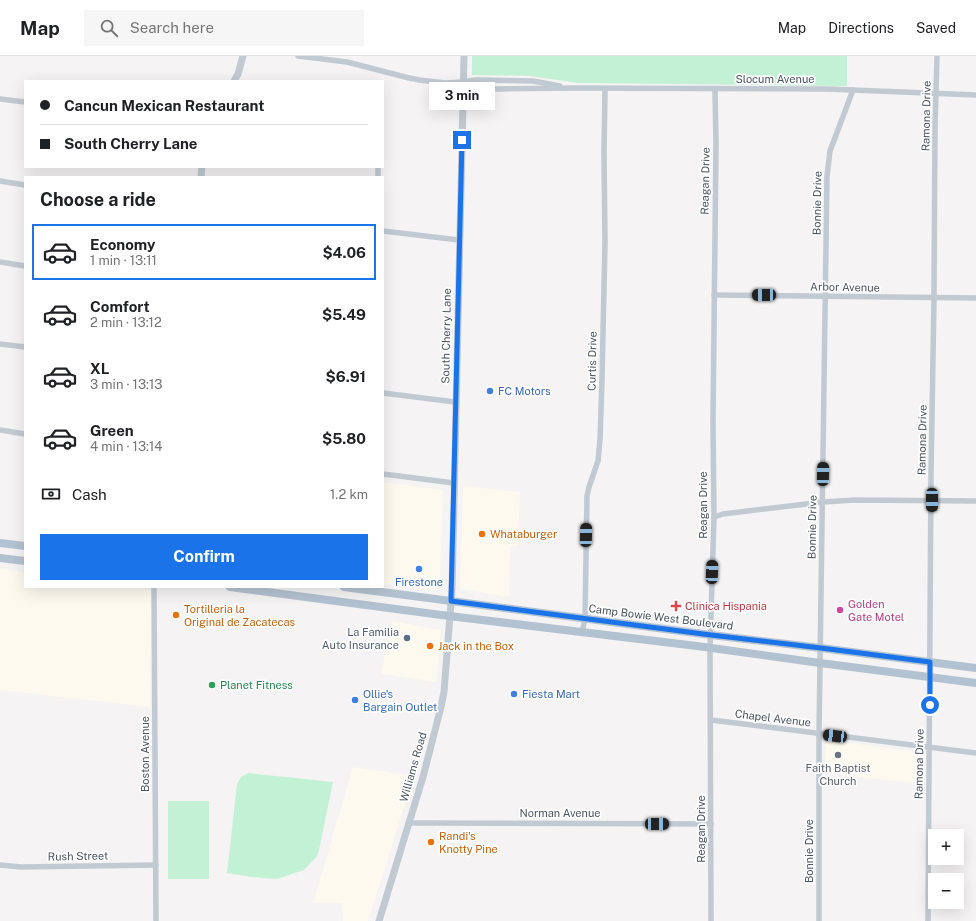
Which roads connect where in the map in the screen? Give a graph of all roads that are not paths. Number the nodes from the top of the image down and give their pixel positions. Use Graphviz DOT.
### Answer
graph roads {
  1 [pos="243,56"];
  2 [pos="298,56"];
  3 [pos="464,56"];
  4 [pos="937,56"];
  5 [pos="235,80"];
  6 [pos="463,82"];
  7 [pos="574,88"];
  8 [pos="605,88"];
  9 [pos="716,89"];
  10 [pos="853,90"];
  11 [pos="936,94"];
  12 [pos="976,95"];
  13 [pos="0,99"];
  14 [pos="24,102"];
  15 [pos="0,181"];
  16 [pos="24,184"];
  17 [pos="384,231"];
  18 [pos="459,240"];
  19 [pos="0,262"];
  20 [pos="24,266"];
  21 [pos="714,295"];
  22 [pos="826,297"];
  23 [pos="934,298"];
  24 [pos="976,298"];
  25 [pos="0,344"];
  26 [pos="24,347"];
  27 [pos="384,393"];
  28 [pos="456,402"];
  29 [pos="0,430"];
  30 [pos="24,434"];
  31 [pos="384,474"];
  32 [pos="454,483"];
  33 [pos="932,500"];
  34 [pos="976,501"];
  35 [pos="823,502"];
  36 [pos="714,517"];
  37 [pos="0,542"];
  38 [pos="24,546"];
  39 [pos="0,558"];
  40 [pos="24,562"];
  41 [pos="154,588"];
  42 [pos="245,588"];
  43 [pos="352,588"];
  44 [pos="289,591"];
  45 [pos="451,601"];
  46 [pos="450,616"];
  47 [pos="585,619"];
  48 [pos="582,632"];
  49 [pos="711,635"];
  50 [pos="710,648"];
  51 [pos="821,648"];
  52 [pos="930,662"];
  53 [pos="820,663"];
  54 [pos="976,668"];
  55 [pos="930,677"];
  56 [pos="976,683"];
  57 [pos="710,720"];
  58 [pos="819,734"];
  59 [pos="929,748"];
  60 [pos="976,754"];
  61 [pos="409,823"];
  62 [pos="711,824"];
  63 [pos="156,865"];
  64 [pos="0,866"];
  65 [pos="156,921"];
  66 [pos="379,921"];
  67 [pos="711,921"];
  68 [pos="819,921"];
  69 [pos="928,921"];
  1 -- 5 [label="street"];
  2 -- 6 [label="street"];
  3 -- 6 [label="street, South Cherry Lane"];
  4 -- 11 [label="street, Ramona Drive"];
  6 -- 7 [label="street, Slocum Avenue"];
  6 -- 7 [label="street, Slocum Avenue"];
  6 -- 18 [label="street, South Cherry Lane"];
  7 -- 8 [label="street, Slocum Avenue"];
  8 -- 9 [label="street, Slocum Avenue"];
  8 -- 47 [label="street, Curtis Drive"];
  9 -- 10 [label="street, Slocum Avenue"];
  9 -- 21 [label="street, Reagan Drive"];
  10 -- 11 [label="street, Slocum Avenue"];
  10 -- 22 [label="street, Bonnie Drive"];
  11 -- 12 [label="street, Slocum Avenue"];
  11 -- 23 [label="street, Ramona Drive"];
  13 -- 14 [label="street"];
  15 -- 16 [label="street"];
  17 -- 18 [label="street"];
  18 -- 28 [label="street, South Cherry Lane"];
  19 -- 20 [label="street"];
  21 -- 22 [label="street, Arbor Avenue"];
  21 -- 36 [label="street, Reagan Drive"];
  22 -- 23 [label="street, Arbor Avenue"];
  22 -- 35 [label="street, Bonnie Drive"];
  23 -- 24 [label="street, Arbor Avenue"];
  23 -- 33 [label="street, Ramona Drive"];
  25 -- 26 [label="street"];
  27 -- 28 [label="street"];
  28 -- 32 [label="street, South Cherry Lane"];
  29 -- 30 [label="street"];
  31 -- 32 [label="street"];
  32 -- 45 [label="street, South Cherry Lane"];
  33 -- 34 [label="street"];
  33 -- 35 [label="street"];
  33 -- 52 [label="street, Ramona Drive"];
  35 -- 36 [label="street"];
  35 -- 51 [label="street, Bonnie Drive"];
  36 -- 49 [label="street, Reagan Drive"];
  37 -- 38 [label="main road"];
  39 -- 40 [label="main road"];
  41 -- 63 [label="street, Boston Avenue"];
  42 -- 44 [label="main road"];
  43 -- 45 [label="main road, Camp Bowie West Boulevard"];
  44 -- 46 [label="main road"];
  45 -- 46 [label="street, South Cherry Lane"];
  45 -- 47 [label="main road, Camp Bowie West Boulevard"];
  46 -- 48 [label="main road"];
  46 -- 61 [label="street, Williams Road"];
  47 -- 48 [label="street, Curtis Drive"];
  47 -- 49 [label="main road, Camp Bowie West Boulevard"];
  48 -- 50 [label="main road"];
  49 -- 50 [label="street, Reagan Drive"];
  49 -- 51 [label="main road, Camp Bowie West Boulevard"];
  50 -- 53 [label="main road"];
  50 -- 57 [label="street, Reagan Drive"];
  51 -- 52 [label="main road, Camp Bowie West Boulevard"];
  51 -- 53 [label="street, Bonnie Drive"];
  52 -- 54 [label="main road, Camp Bowie West Boulevard"];
  52 -- 55 [label="street, Ramona Drive"];
  53 -- 55 [label="main road"];
  53 -- 58 [label="street, Bonnie Drive"];
  55 -- 56 [label="main road"];
  55 -- 59 [label="street, Ramona Drive"];
  57 -- 58 [label="street, Chapel Avenue"];
  57 -- 62 [label="street, Reagan Drive"];
  58 -- 59 [label="street, Chapel Avenue"];
  58 -- 68 [label="street, Bonnie Drive"];
  59 -- 60 [label="street, Chapel Avenue"];
  59 -- 69 [label="street, Ramona Drive"];
  61 -- 62 [label="street, Norman Avenue"];
  61 -- 66 [label="street, Williams Road"];
  62 -- 67 [label="street, Reagan Drive"];
  63 -- 64 [label="street, Rush Street"];
  63 -- 65 [label="street, Boston Avenue"];
}
